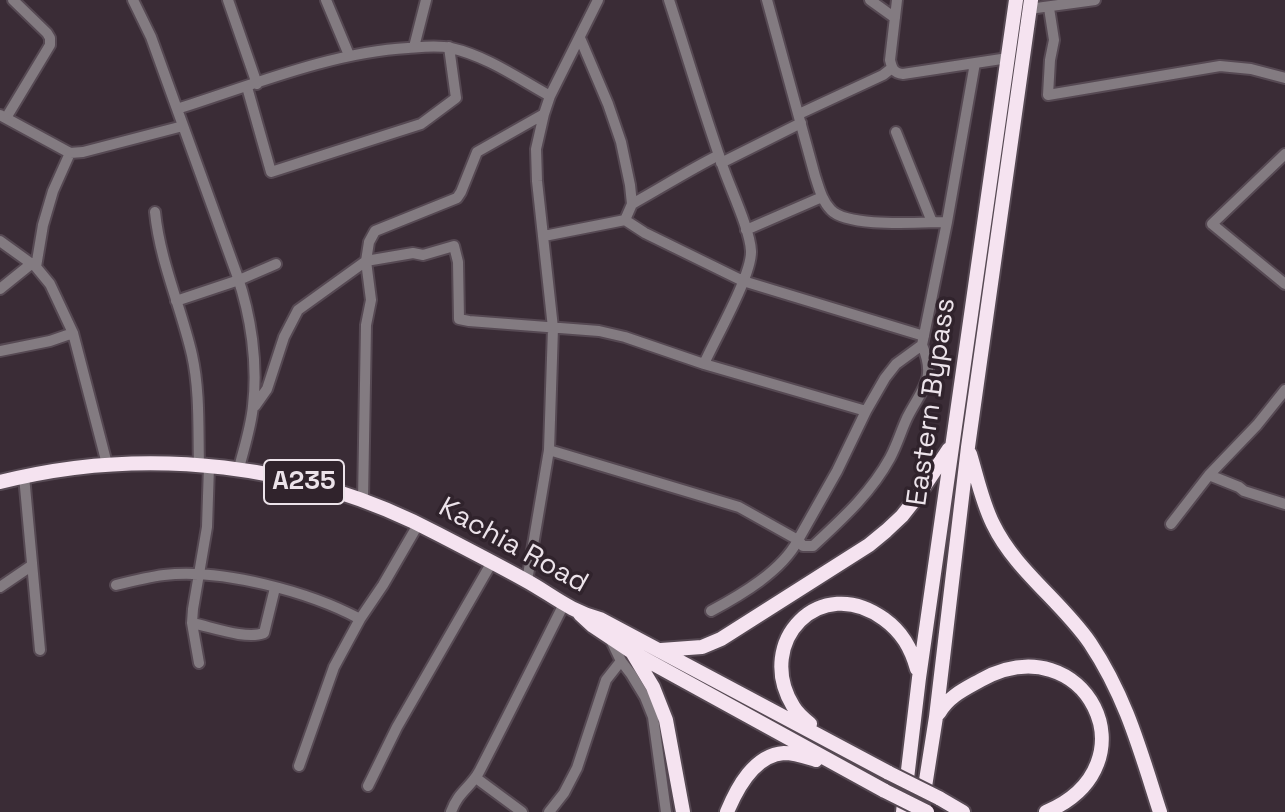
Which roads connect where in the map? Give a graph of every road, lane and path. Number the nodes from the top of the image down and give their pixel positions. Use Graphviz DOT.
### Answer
graph roads {
  1 [pos="13,0"];
  2 [pos="133,0"];
  3 [pos="228,0"];
  4 [pos="326,0"];
  5 [pos="426,0"];
  6 [pos="598,0"];
  7 [pos="669,0"];
  8 [pos="767,0"];
  9 [pos="870,0"];
  10 [pos="897,0"];
  11 [pos="1016,0"];
  12 [pos="1095,0"];
  13 [pos="1030,5"];
  14 [pos="1049,8"];
  15 [pos="895,18"];
  16 [pos="580,38"];
  17 [pos="414,47"];
  18 [pos="449,47"];
  19 [pos="349,55"];
  20 [pos="1008,58"];
  21 [pos="975,63"];
  22 [pos="892,68"];
  23 [pos="1285,78"];
  24 [pos="252,85"];
  25 [pos="550,96"];
  26 [pos="177,109"];
  27 [pos="544,114"];
  28 [pos="3,117"];
  29 [pos="800,119"];
  30 [pos="183,126"];
  31 [pos="896,132"];
  32 [pos="70,153"];
  33 [pos="1285,154"];
  34 [pos="720,159"];
  35 [pos="822,197"];
  36 [pos="632,204"];
  37 [pos="155,212"];
  38 [pos="625,220"];
  39 [pos="932,222"];
  40 [pos="947,222"];
  41 [pos="746,230"];
  42 [pos="544,236"];
  43 [pos="0,241"];
  44 [pos="366,261"];
  45 [pos="276,264"];
  46 [pos="34,266"];
  47 [pos="239,280"];
  48 [pos="743,281"];
  49 [pos="1285,284"];
  50 [pos="0,289"];
  51 [pos="176,301"];
  52 [pos="553,328"];
  53 [pos="73,333"];
  54 [pos="923,341"];
  55 [pos="0,351"];
  56 [pos="704,364"];
  57 [pos="1285,390"];
  58 [pos="253,409"];
  59 [pos="866,411"];
  60 [pos="961,444"];
  61 [pos="549,450"];
  62 [pos="107,464"];
  63 [pos="204,466"];
  64 [pos="239,468"];
  65 [pos="1209,475"];
  66 [pos="24,476"];
  67 [pos="0,482"];
  68 [pos="363,500"];
  69 [pos="1285,504"];
  70 [pos="419,523"];
  71 [pos="1171,524"];
  72 [pos="798,540"];
  73 [pos="492,562"];
  74 [pos="31,566"];
  75 [pos="198,574"];
  76 [pos="527,581"];
  77 [pos="116,585"];
  78 [pos="0,587"];
  79 [pos="275,588"];
  80 [pos="564,604"];
  81 [pos="711,611"];
  82 [pos="580,614"];
  83 [pos="360,619"];
  84 [pos="192,623"];
  85 [pos="40,650"];
  86 [pos="659,650"];
  87 [pos="626,657"];
  88 [pos="199,663"];
  89 [pos="919,678"];
  90 [pos="936,717"];
  91 [pos="821,736"];
  92 [pos="299,766"];
  93 [pos="851,772"];
  94 [pos="476,778"];
  95 [pos="368,786"];
  96 [pos="451,812"];
  97 [pos="522,812"];
  98 [pos="549,812"];
  99 [pos="666,812"];
  100 [pos="683,812"];
  101 [pos="727,812"];
  102 [pos="903,812"];
  103 [pos="921,812"];
  104 [pos="927,812"];
  105 [pos="963,812"];
  106 [pos="1046,812"];
  107 [pos="1160,812"];
  1 -- 28 [label="street"];
  2 -- 26 [label="street"];
  3 -- 24 [label="street"];
  4 -- 19 [label="street"];
  5 -- 17 [label="street"];
  6 -- 16 [label="street"];
  7 -- 34 [label="street"];
  8 -- 29 [label="street"];
  9 -- 15 [label="street"];
  10 -- 15 [label="street"];
  11 -- 20 [label="highway, Eastern Bypass"];
  12 -- 14 [label="street"];
  13 -- 14 [label="street"];
  13 -- 60 [label="highway, Eastern Bypass"];
  14 -- 23 [label="street"];
  15 -- 22 [label="street"];
  16 -- 25 [label="street"];
  16 -- 36 [label="street"];
  17 -- 18 [label="street"];
  17 -- 19 [label="street"];
  18 -- 24 [label="street"];
  18 -- 25 [label="street"];
  19 -- 24 [label="street"];
  20 -- 21 [label="street"];
  20 -- 60 [label="highway, Eastern Bypass"];
  21 -- 22 [label="street"];
  21 -- 40 [label="street"];
  22 -- 29 [label="street"];
  24 -- 26 [label="street"];
  25 -- 27 [label="street"];
  26 -- 30 [label="street"];
  27 -- 42 [label="street"];
  27 -- 44 [label="street"];
  28 -- 32 [label="street"];
  29 -- 34 [label="street"];
  29 -- 35 [label="street"];
  30 -- 32 [label="street"];
  30 -- 47 [label="street"];
  31 -- 39 [label="street"];
  32 -- 46 [label="street"];
  33 -- 49 [label="street"];
  34 -- 36 [label="street"];
  34 -- 41 [label="street"];
  35 -- 39 [label="street"];
  35 -- 41 [label="street"];
  36 -- 38 [label="street"];
  37 -- 51 [label="street"];
  38 -- 42 [label="street"];
  38 -- 48 [label="street"];
  39 -- 40 [label="street"];
  40 -- 54 [label="street"];
  41 -- 48 [label="street"];
  42 -- 52 [label="street"];
  43 -- 46 [label="street"];
  44 -- 52 [label="street"];
  44 -- 58 [label="street"];
  44 -- 68 [label="street"];
  45 -- 47 [label="street"];
  46 -- 50 [label="street"];
  46 -- 53 [label="street"];
  47 -- 51 [label="street"];
  47 -- 58 [label="street"];
  48 -- 54 [label="street"];
  48 -- 56 [label="street"];
  51 -- 63 [label="street"];
  52 -- 56 [label="street"];
  52 -- 61 [label="street"];
  53 -- 55 [label="street"];
  53 -- 62 [label="street"];
  54 -- 59 [label="street"];
  54 -- 72 [label="street"];
  56 -- 59 [label="street"];
  57 -- 65 [label="street"];
  58 -- 64 [label="street"];
  59 -- 72 [label="street"];
  60 -- 86 [label="highway"];
  60 -- 89 [label="highway, Eastern Bypass"];
  60 -- 90 [label="highway, Eastern Bypass"];
  60 -- 107 [label="highway"];
  61 -- 72 [label="street"];
  61 -- 76 [label="street"];
  62 -- 63 [label="highway, Kachia Road / A235"];
  62 -- 66 [label="highway, Kachia Road / A235"];
  63 -- 64 [label="highway, Kachia Road / A235"];
  63 -- 75 [label="street"];
  64 -- 68 [label="highway, Kachia Road / A235"];
  65 -- 69 [label="street"];
  65 -- 71 [label="street"];
  66 -- 67 [label="highway, Kachia Road / A235"];
  66 -- 74 [label="street"];
  68 -- 70 [label="highway, Kachia Road / A235"];
  70 -- 73 [label="highway, Kachia Road / A235"];
  70 -- 83 [label="street"];
  72 -- 81 [label="street"];
  73 -- 76 [label="highway, Kachia Road / A235"];
  73 -- 95 [label="street"];
  74 -- 78 [label="street"];
  74 -- 85 [label="street"];
  75 -- 77 [label="street"];
  75 -- 79 [label="street"];
  75 -- 84 [label="street"];
  76 -- 80 [label="highway, Kachia Road / A235"];
  79 -- 83 [label="street"];
  79 -- 84 [label="street"];
  80 -- 82 [label="highway, Kachia Road / A235"];
  80 -- 94 [label="street"];
  82 -- 86 [label="highway, Kachia Road / A235"];
  82 -- 87 [label="highway, A235"];
  83 -- 92 [label="street"];
  84 -- 88 [label="street"];
  86 -- 91 [label="highway, Kachia Road / A235"];
  87 -- 93 [label="highway, A235"];
  87 -- 98 [label="street"];
  87 -- 99 [label="street"];
  87 -- 100 [label="highway"];
  89 -- 91 [label="highway"];
  89 -- 102 [label="highway, Eastern Bypass"];
  90 -- 103 [label="highway, Eastern Bypass"];
  90 -- 106 [label="highway"];
  91 -- 105 [label="highway, Kachia Road / A235, bridge"];
  93 -- 101 [label="highway"];
  93 -- 104 [label="highway, A235, bridge"];
  94 -- 96 [label="street"];
  94 -- 97 [label="street"];
}
